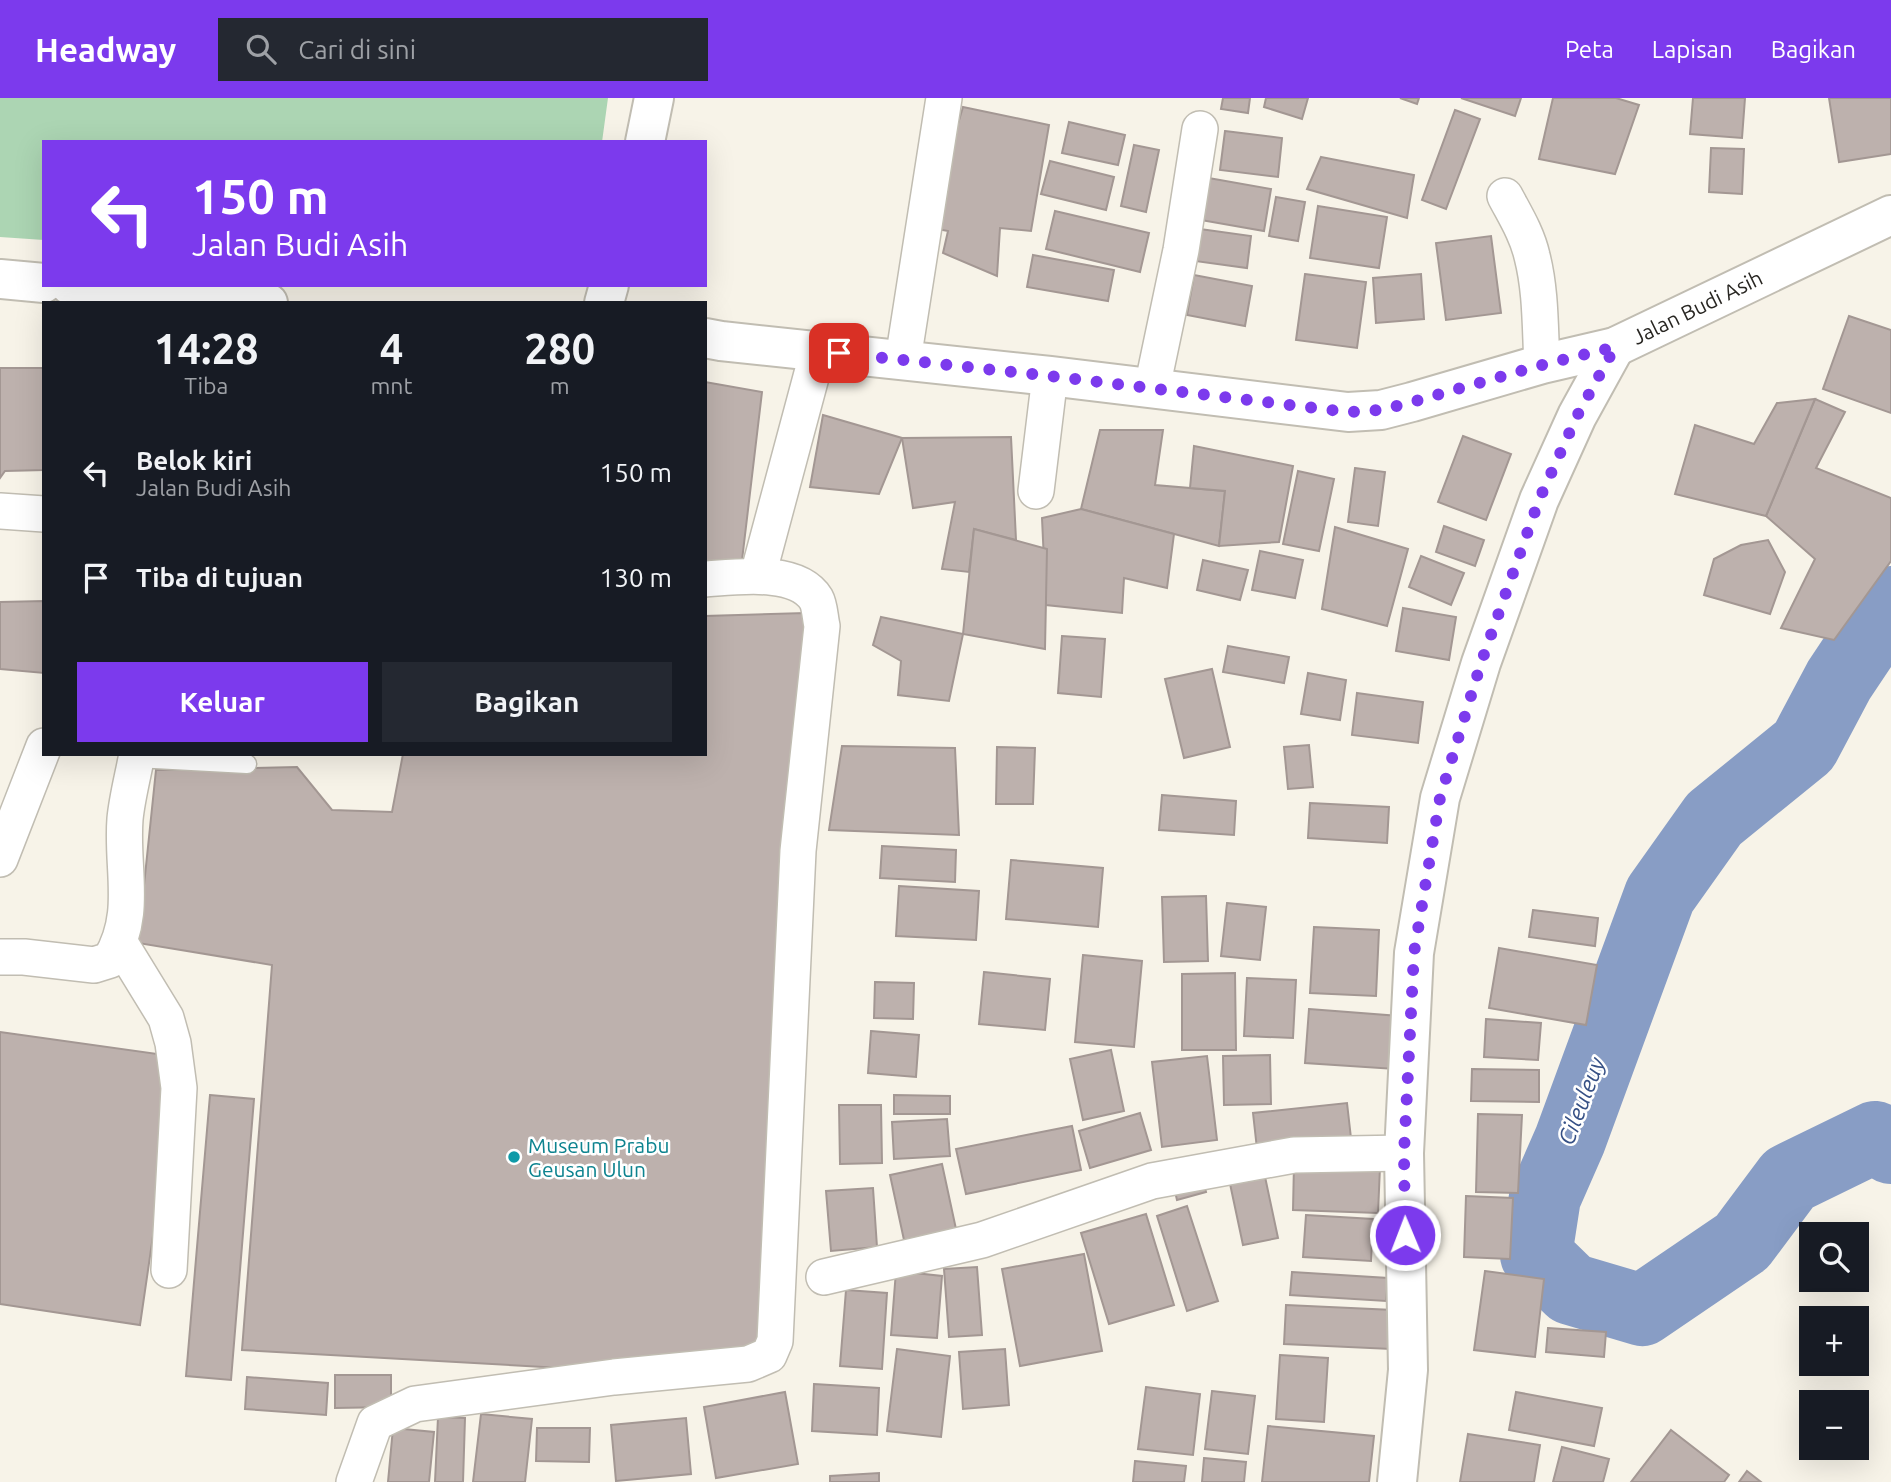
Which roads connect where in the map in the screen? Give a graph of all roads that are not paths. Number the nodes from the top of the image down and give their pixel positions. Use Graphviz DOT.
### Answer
graph roads {
  1 [pos="654,98"];
  2 [pos="944,98"];
  3 [pos="1200,129"];
  4 [pos="645,140"];
  5 [pos="1505,196"];
  6 [pos="1891,215"];
  7 [pos="0,279"];
  8 [pos="42,283"];
  9 [pos="86,287"];
  10 [pos="188,300"];
  11 [pos="215,301"];
  12 [pos="707,338"];
  13 [pos="1615,347"];
  14 [pos="818,351"];
  15 [pos="903,360"];
  16 [pos="1542,365"];
  17 [pos="1050,376"];
  18 [pos="1152,388"];
  19 [pos="1036,491"];
  20 [pos="0,511"];
  21 [pos="42,514"];
  22 [pos="758,575"];
  23 [pos="707,579"];
  24 [pos="42,751"];
  25 [pos="137,756"];
  26 [pos="247,764"];
  27 [pos="0,859"];
  28 [pos="120,943"];
  29 [pos="0,957"];
  30 [pos="1404,1153"];
  31 [pos="169,1270"];
  32 [pos="824,1277"];
  33 [pos="354,1482"];
  34 [pos="1397,1482"];
  1 -- 4 [label="street"];
  2 -- 15 [label="street"];
  3 -- 18 [label="street"];
  5 -- 16 [label="street"];
  6 -- 13 [label="street, Jalan Budi Asih"];
  7 -- 8 [label="street"];
  9 -- 10 [label="street"];
  10 -- 11 [label="street"];
  12 -- 14 [label="street, Jalan Budi Asih"];
  13 -- 16 [label="street, Jalan Budi Asih"];
  13 -- 30 [label="street"];
  14 -- 15 [label="street, Jalan Budi Asih"];
  14 -- 22 [label="street"];
  15 -- 17 [label="street, Jalan Budi Asih"];
  16 -- 18 [label="street, Jalan Budi Asih"];
  17 -- 18 [label="street, Jalan Budi Asih"];
  17 -- 19 [label="street"];
  20 -- 21 [label="street"];
  22 -- 23 [label="street"];
  22 -- 33 [label="street"];
  24 -- 27 [label="street"];
  25 -- 26 [label="lane"];
  25 -- 28 [label="street"];
  28 -- 29 [label="street"];
  28 -- 31 [label="street"];
  30 -- 32 [label="street"];
  30 -- 34 [label="street"];
}
